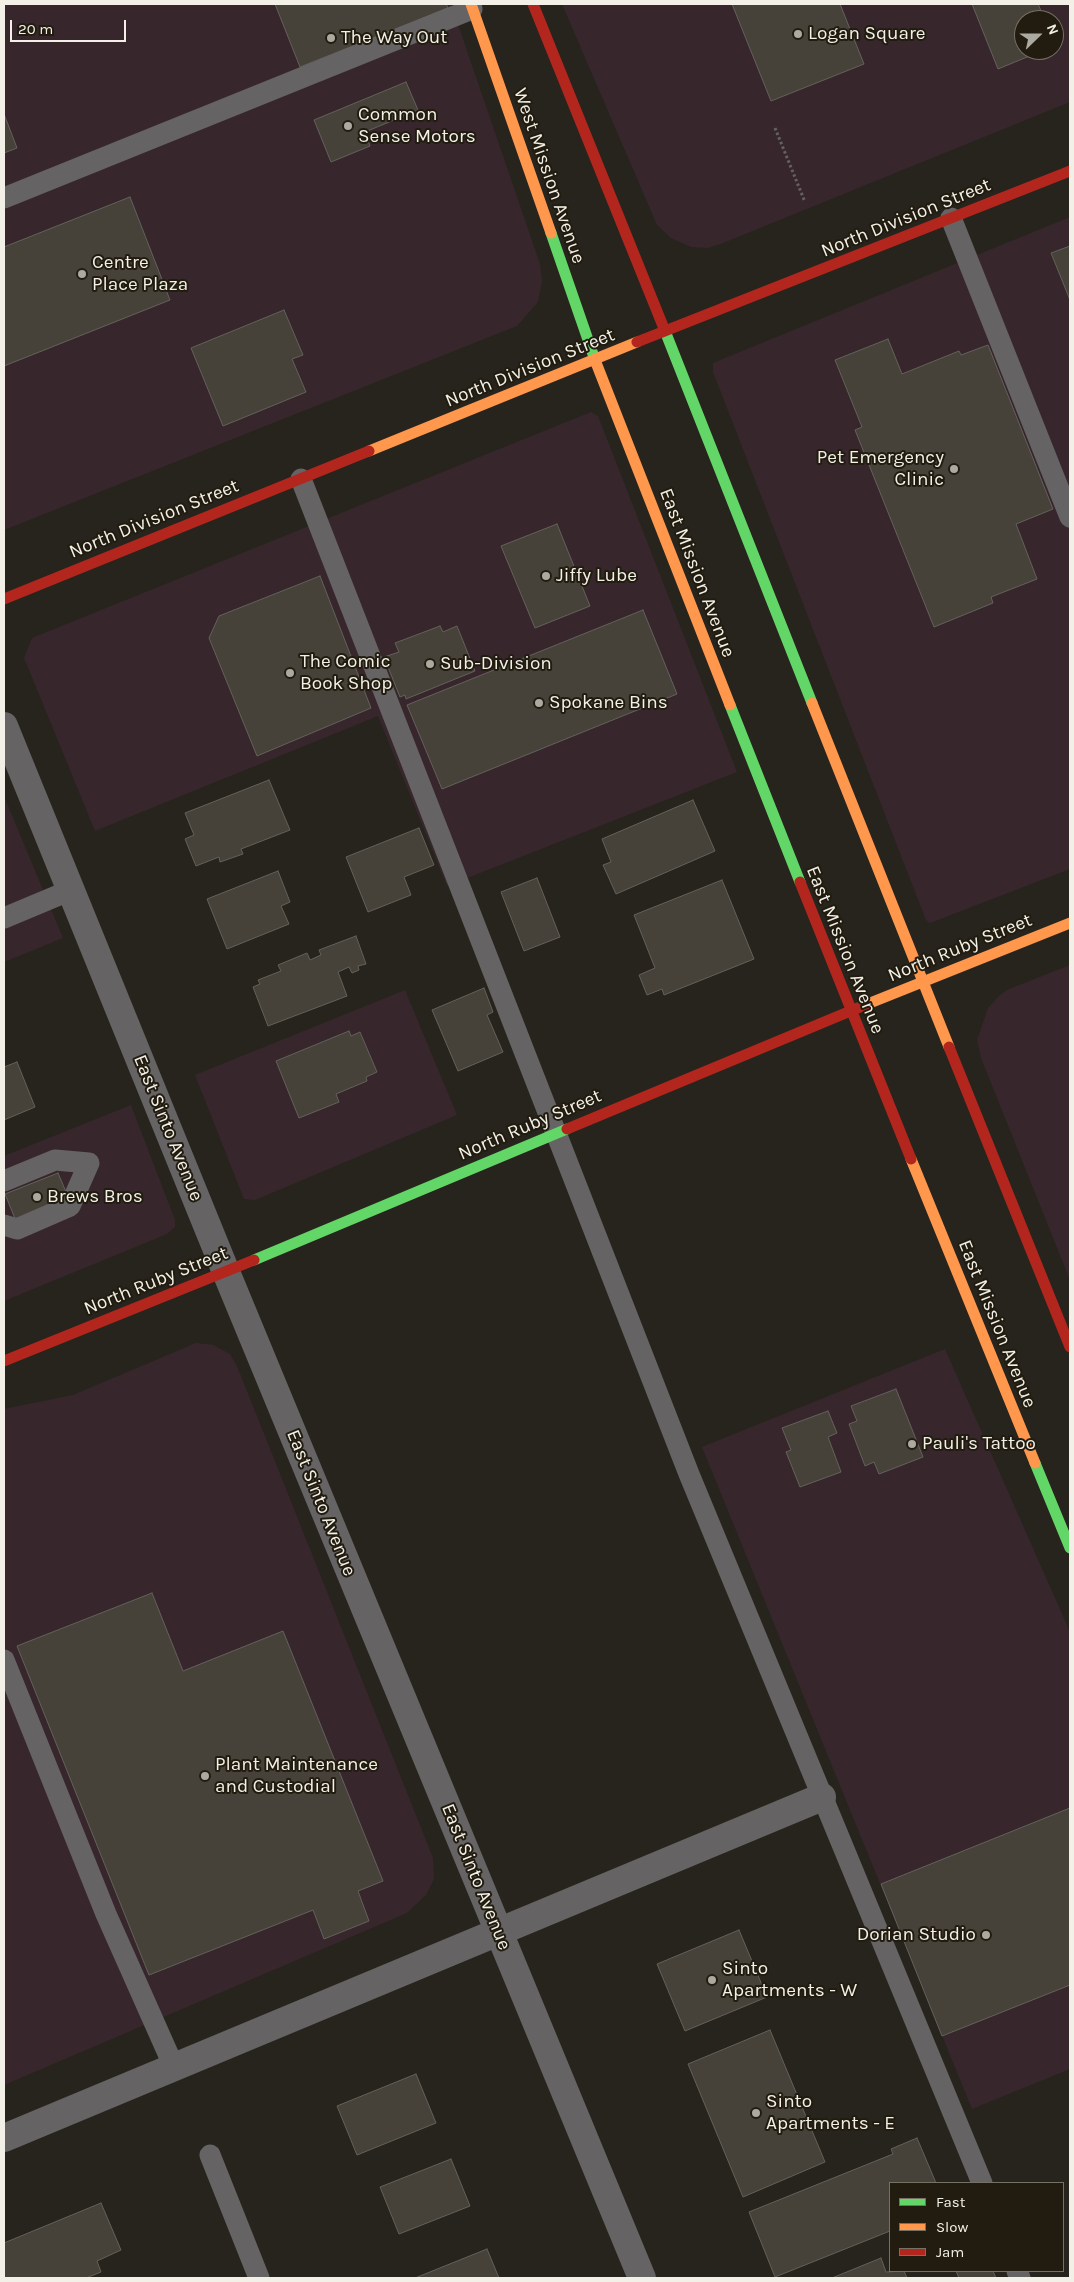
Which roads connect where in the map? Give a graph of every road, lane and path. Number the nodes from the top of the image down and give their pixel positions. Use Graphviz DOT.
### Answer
graph roads {
  1 [pos="533,4"];
  2 [pos="471,6"];
  3 [pos="776,128"];
  4 [pos="1070,171"];
  5 [pos="4,198"];
  6 [pos="805,202"];
  7 [pos="951,218"];
  8 [pos="666,331"];
  9 [pos="595,360"];
  10 [pos="301,479"];
  11 [pos="1070,516"];
  12 [pos="4,599"];
  13 [pos="5,734"];
  14 [pos="71,890"];
  15 [pos="4,918"];
  16 [pos="1070,923"];
  17 [pos="923,983"];
  18 [pos="850,1010"];
  19 [pos="557,1133"];
  20 [pos="4,1181"];
  21 [pos="4,1225"];
  22 [pos="226,1272"];
  23 [pos="1070,1347"];
  24 [pos="4,1361"];
  25 [pos="1070,1548"];
  26 [pos="4,1660"];
  27 [pos="822,1797"];
  28 [pos="499,1933"];
  29 [pos="174,2068"];
  30 [pos="4,2138"];
  31 [pos="210,2155"];
  32 [pos="982,2182"];
  33 [pos="259,2278"];
  34 [pos="642,2278"];
  1 -- 8 [label="main road"];
  2 -- 5 [label="lane"];
  2 -- 9 [label="main road, West Mission Avenue"];
  3 -- 6 [label="path"];
  4 -- 7 [label="main road, North Division Street"];
  7 -- 8 [label="main road, North Division Street"];
  7 -- 11 [label="lane"];
  8 -- 9 [label="main road, North Division Street"];
  8 -- 17 [label="main road"];
  9 -- 10 [label="main road, North Division Street"];
  9 -- 18 [label="main road, East Mission Avenue"];
  10 -- 12 [label="main road, North Division Street"];
  10 -- 19 [label="lane"];
  13 -- 14 [label="street, East Sinto Avenue"];
  14 -- 15 [label="lane"];
  14 -- 22 [label="street, East Sinto Avenue"];
  16 -- 17 [label="main road, North Ruby Street"];
  17 -- 18 [label="main road, North Ruby Street"];
  17 -- 23 [label="main road"];
  18 -- 19 [label="main road, North Ruby Street"];
  18 -- 25 [label="main road, East Mission Avenue"];
  19 -- 22 [label="main road, North Ruby Street"];
  19 -- 27 [label="lane"];
  20 -- 21 [label="lane"];
  22 -- 24 [label="main road, North Ruby Street"];
  22 -- 28 [label="street, East Sinto Avenue"];
  26 -- 29 [label="lane"];
  27 -- 28 [label="street"];
  27 -- 32 [label="lane"];
  28 -- 29 [label="street"];
  28 -- 34 [label="street, East Sinto Avenue"];
  29 -- 30 [label="street"];
  31 -- 33 [label="lane"];
}
